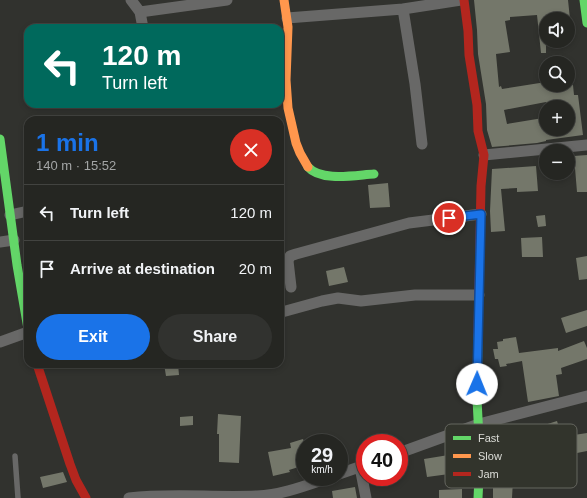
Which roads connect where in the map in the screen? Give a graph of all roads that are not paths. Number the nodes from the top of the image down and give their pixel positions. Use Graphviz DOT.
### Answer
graph roads {
  1 [pos="131,0"];
  2 [pos="227,0"];
  3 [pos="284,0"];
  4 [pos="462,0"];
  5 [pos="584,0"];
  6 [pos="400,6"];
  7 [pos="140,12"];
  8 [pos="587,23"];
  9 [pos="142,24"];
  10 [pos="285,24"];
  11 [pos="0,138"];
  12 [pos="422,144"];
  13 [pos="587,145"];
  14 [pos="484,155"];
  15 [pos="374,174"];
  16 [pos="24,213"];
  17 [pos="481,214"];
  18 [pos="10,215"];
  19 [pos="14,240"];
  20 [pos="0,242"];
  21 [pos="291,287"];
  22 [pos="479,295"];
  23 [pos="24,305"];
  24 [pos="284,311"];
  25 [pos="24,333"];
  26 [pos="0,342"];
  27 [pos="38,368"];
  28 [pos="587,396"];
  29 [pos="479,424"];
  30 [pos="445,436"];
  31 [pos="408,450"];
  32 [pos="15,456"];
  33 [pos="302,486"];
  34 [pos="364,486"];
  35 [pos="478,488"];
  36 [pos="18,498"];
  37 [pos="86,498"];
  38 [pos="129,498"];
  39 [pos="366,498"];
  40 [pos="478,498"];
  1 -- 7 [label="street"];
  2 -- 7 [label="street"];
  3 -- 10 [label="street"];
  4 -- 6 [label="street"];
  4 -- 14 [label="street"];
  5 -- 8 [label="street"];
  6 -- 10 [label="street"];
  6 -- 12 [label="street"];
  7 -- 9 [label="street"];
  10 -- 15 [label="street"];
  11 -- 18 [label="street"];
  13 -- 14 [label="street"];
  14 -- 17 [label="street"];
  16 -- 18 [label="street"];
  17 -- 21 [label="street"];
  17 -- 22 [label="street"];
  18 -- 19 [label="street"];
  19 -- 20 [label="street"];
  19 -- 23 [label="street"];
  22 -- 24 [label="street"];
  22 -- 29 [label="street"];
  25 -- 26 [label="street"];
  27 -- 37 [label="street"];
  28 -- 29 [label="street"];
  30 -- 31 [label="street"];
  32 -- 36 [label="lane"];
  33 -- 38 [label="street"];
  34 -- 39 [label="street"];
  35 -- 40 [label="street"];
}
